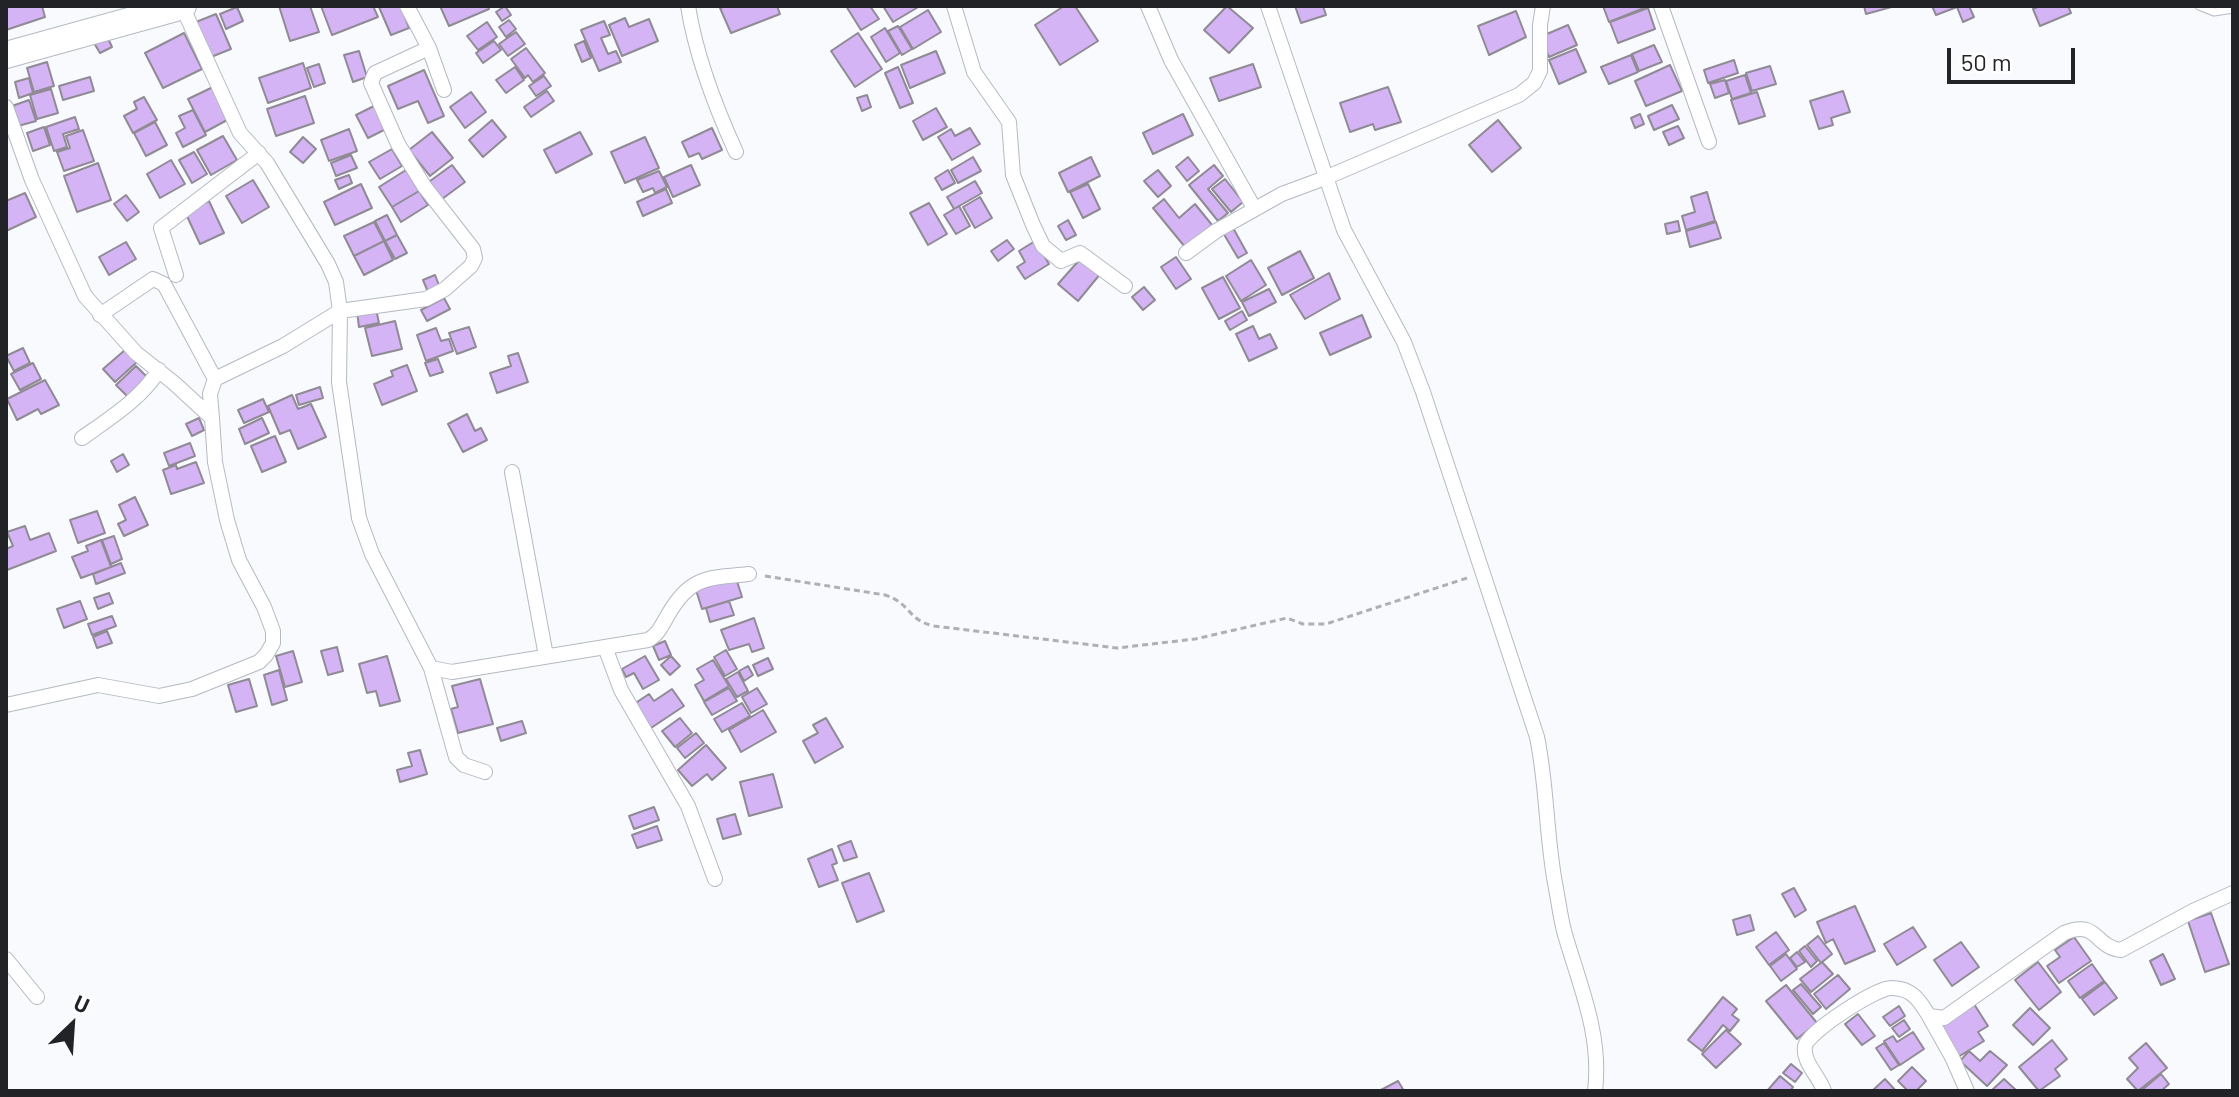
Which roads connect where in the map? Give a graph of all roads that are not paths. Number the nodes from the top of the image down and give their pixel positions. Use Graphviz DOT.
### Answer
graph roads {
  1 [pos="182,6"];
  2 [pos="407,6"];
  3 [pos="688,6"];
  4 [pos="954,6"];
  5 [pos="1148,6"];
  6 [pos="1268,6"];
  7 [pos="1543,6"];
  8 [pos="1661,6"];
  9 [pos="2199,6"];
  10 [pos="2233,9"];
  11 [pos="429,48"];
  12 [pos="6,55"];
  13 [pos="444,90"];
  14 [pos="6,107"];
  15 [pos="1709,142"];
  16 [pos="736,152"];
  17 [pos="259,153"];
  18 [pos="1325,178"];
  19 [pos="1254,208"];
  20 [pos="1186,253"];
  21 [pos="176,275"];
  22 [pos="1125,286"];
  23 [pos="340,311"];
  24 [pos="100,315"];
  25 [pos="159,370"];
  26 [pos="215,379"];
  27 [pos="212,418"];
  28 [pos="82,438"];
  29 [pos="512,472"];
  30 [pos="749,574"];
  31 [pos="605,647"];
  32 [pos="546,656"];
  33 [pos="431,668"];
  34 [pos="6,705"];
  35 [pos="485,772"];
  36 [pos="715,879"];
  37 [pos="2233,893"];
  38 [pos="6,959"];
  39 [pos="37,997"];
  40 [pos="1929,1016"];
  41 [pos="1595,1091"];
  42 [pos="1824,1091"];
  43 [pos="1967,1091"];
  1 -- 12 [label="highway"];
  1 -- 17 [label="street"];
  2 -- 11 [label="street"];
  3 -- 16 [label="street"];
  4 -- 22 [label="street"];
  5 -- 19 [label="street"];
  6 -- 18 [label="street"];
  7 -- 18 [label="street"];
  8 -- 15 [label="street"];
  9 -- 10 [label="lane"];
  11 -- 13 [label="street"];
  11 -- 23 [label="street"];
  14 -- 24 [label="street"];
  17 -- 21 [label="street"];
  17 -- 23 [label="street"];
  18 -- 19 [label="street"];
  18 -- 41 [label="street"];
  19 -- 20 [label="street"];
  23 -- 26 [label="street"];
  23 -- 33 [label="street"];
  24 -- 25 [label="street"];
  24 -- 26 [label="street"];
  25 -- 27 [label="street"];
  25 -- 28 [label="street"];
  26 -- 27 [label="street"];
  27 -- 34 [label="street"];
  29 -- 32 [label="street"];
  30 -- 31 [label="street"];
  31 -- 32 [label="street"];
  31 -- 36 [label="street"];
  32 -- 33 [label="street"];
  33 -- 35 [label="street"];
  37 -- 40 [label="street"];
  38 -- 39 [label="street"];
  40 -- 42 [label="street"];
  40 -- 43 [label="street"];
}
